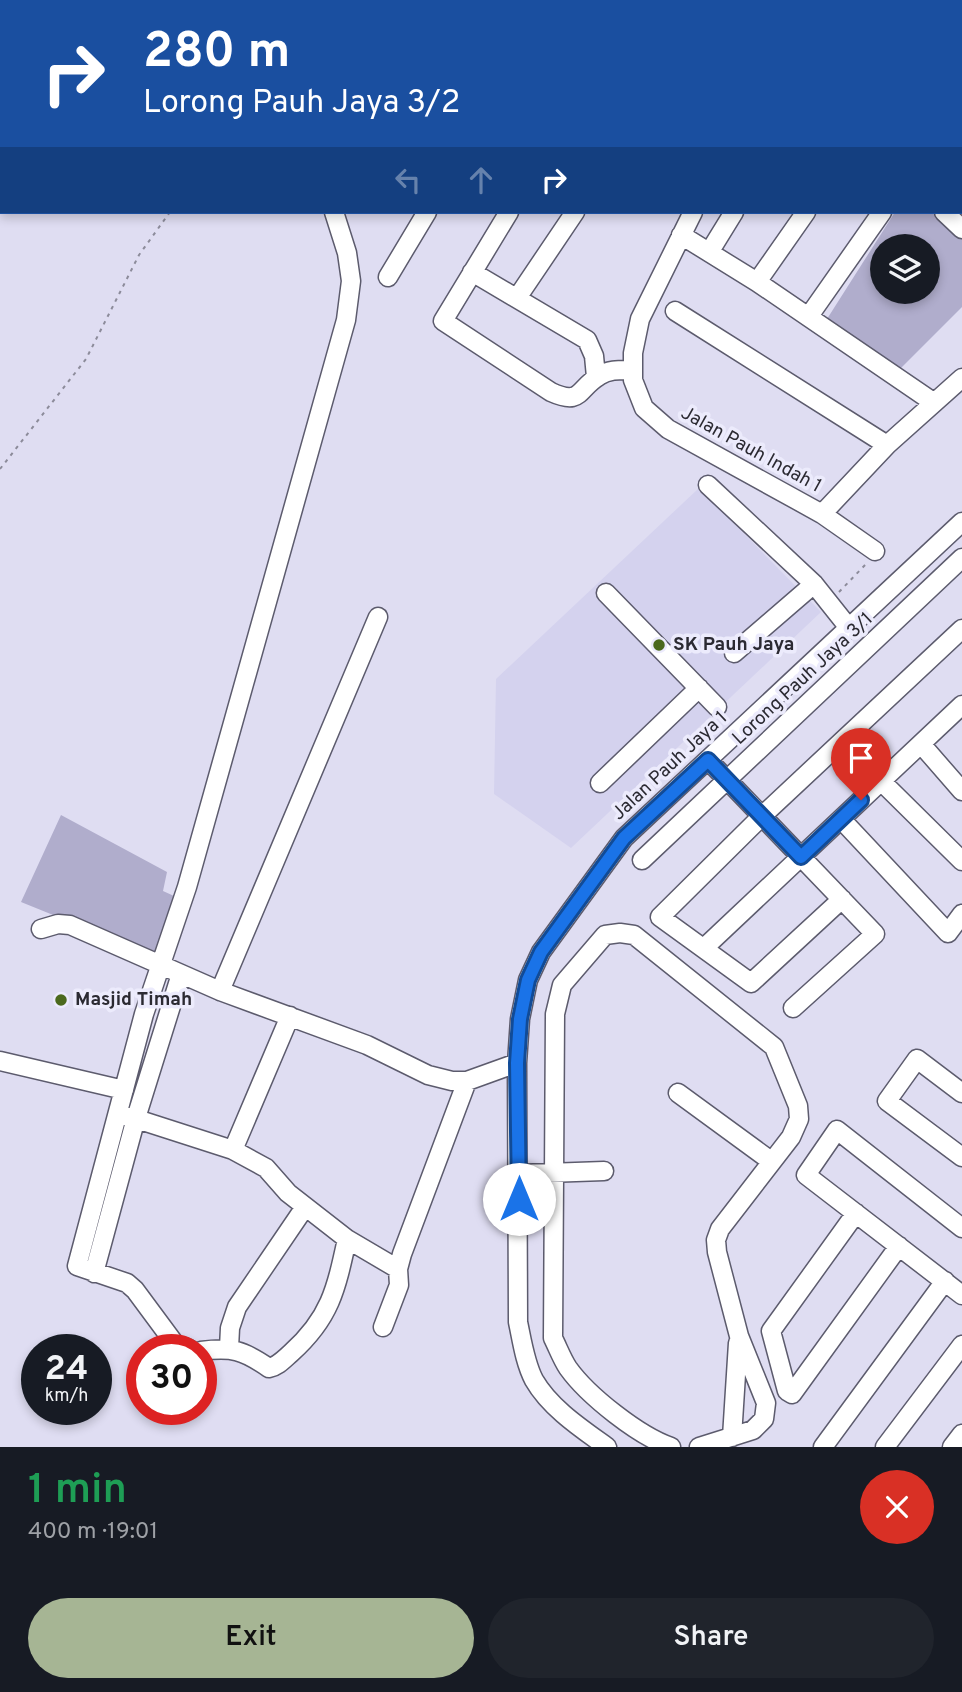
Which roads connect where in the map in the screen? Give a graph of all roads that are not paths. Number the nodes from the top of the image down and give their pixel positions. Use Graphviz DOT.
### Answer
graph roads {
  1 [pos="335,214"];
  2 [pos="426,214"];
  3 [pos="508,214"];
  4 [pos="574,214"];
  5 [pos="692,214"];
  6 [pos="733,214"];
  7 [pos="805,214"];
  8 [pos="880,214"];
  9 [pos="946,214"];
  10 [pos="962,229"];
  11 [pos="681,235"];
  12 [pos="710,251"];
  13 [pos="472,272"];
  14 [pos="388,277"];
  15 [pos="757,282"];
  16 [pos="517,298"];
  17 [pos="675,312"];
  18 [pos="810,316"];
  19 [pos="633,370"];
  20 [pos="596,377"];
  21 [pos="962,378"];
  22 [pos="933,402"];
  23 [pos="887,445"];
  24 [pos="708,485"];
  25 [pos="822,514"];
  26 [pos="956,528"];
  27 [pos="962,547"];
  28 [pos="875,551"];
  29 [pos="962,558"];
  30 [pos="814,584"];
  31 [pos="606,593"];
  32 [pos="378,617"];
  33 [pos="849,628"];
  34 [pos="962,629"];
  35 [pos="734,653"];
  36 [pos="699,688"];
  37 [pos="717,707"];
  38 [pos="961,707"];
  39 [pos="921,744"];
  40 [pos="708,760"];
  41 [pos="727,780"];
  42 [pos="881,781"];
  43 [pos="600,783"];
  44 [pos="962,791"];
  45 [pos="762,816"];
  46 [pos="841,819"];
  47 [pos="801,857"];
  48 [pos="642,860"];
  49 [pos="962,861"];
  50 [pos="842,899"];
  51 [pos="962,914"];
  52 [pos="41,929"];
  53 [pos="704,948"];
  54 [pos="160,964"];
  55 [pos="181,974"];
  56 [pos="220,991"];
  57 [pos="793,1008"];
  58 [pos="290,1016"];
  59 [pos="0,1061"];
  60 [pos="517,1063"];
  61 [pos="467,1081"];
  62 [pos="124,1090"];
  63 [pos="678,1093"];
  64 [pos="962,1093"];
  65 [pos="118,1113"];
  66 [pos="136,1118"];
  67 [pos="233,1150"];
  68 [pos="962,1157"];
  69 [pos="771,1161"];
  70 [pos="604,1171"];
  71 [pos="555,1173"];
  72 [pos="519,1174"];
  73 [pos="305,1207"];
  74 [pos="856,1213"];
  75 [pos="962,1228"];
  76 [pos="348,1240"];
  77 [pos="899,1246"];
  78 [pos="398,1269"];
  79 [pos="94,1273"];
  80 [pos="945,1281"];
  81 [pos="962,1295"];
  82 [pos="383,1327"];
  83 [pos="168,1334"];
  84 [pos="739,1336"];
  85 [pos="962,1345"];
  86 [pos="229,1348"];
  87 [pos="217,1349"];
  88 [pos="962,1434"];
  89 [pos="732,1437"];
  90 [pos="583,1440"];
  91 [pos="607,1447"];
  92 [pos="671,1447"];
  93 [pos="699,1447"];
  94 [pos="823,1447"];
  95 [pos="886,1447"];
  96 [pos="952,1447"];
  1 -- 54 [label="street"];
  2 -- 14 [label="street"];
  3 -- 13 [label="street"];
  4 -- 16 [label="street"];
  5 -- 11 [label="street, Jalan Pauh Indah 1"];
  6 -- 12 [label="street"];
  7 -- 15 [label="street"];
  8 -- 18 [label="street"];
  9 -- 10 [label="street"];
  11 -- 12 [label="street"];
  11 -- 19 [label="street, Jalan Pauh Indah 1"];
  12 -- 15 [label="street"];
  13 -- 16 [label="street"];
  13 -- 20 [label="street"];
  15 -- 18 [label="street"];
  16 -- 20 [label="street"];
  17 -- 23 [label="street"];
  18 -- 22 [label="street"];
  19 -- 20 [label="street"];
  19 -- 25 [label="street, Jalan Pauh Indah 1"];
  21 -- 22 [label="street"];
  22 -- 23 [label="street"];
  23 -- 25 [label="street"];
  24 -- 30 [label="street"];
  25 -- 28 [label="street, Jalan Pauh Indah 1"];
  26 -- 27 [label="street"];
  26 -- 33 [label="street, Jalan Pauh Jaya 1"];
  29 -- 41 [label="street, Lorong Pauh Jaya 3/1"];
  30 -- 33 [label="street"];
  30 -- 35 [label="street"];
  31 -- 36 [label="street"];
  32 -- 56 [label="street"];
  33 -- 40 [label="street, Jalan Pauh Jaya 1"];
  34 -- 45 [label="street"];
  36 -- 37 [label="street"];
  36 -- 43 [label="street"];
  38 -- 39 [label="street"];
  39 -- 42 [label="street"];
  39 -- 44 [label="street"];
  40 -- 41 [label="street"];
  40 -- 60 [label="street, Jalan Pauh Jaya 1"];
  41 -- 45 [label="street"];
  41 -- 48 [label="street, Lorong Pauh Jaya 3/1"];
  42 -- 46 [label="street"];
  42 -- 49 [label="street"];
  45 -- 47 [label="street"];
  45 -- 53 [label="street"];
  46 -- 47 [label="street"];
  46 -- 51 [label="street"];
  47 -- 50 [label="street"];
  47 -- 53 [label="street"];
  50 -- 53 [label="street"];
  50 -- 57 [label="street"];
  52 -- 54 [label="street"];
  54 -- 55 [label="street"];
  54 -- 62 [label="street"];
  55 -- 56 [label="street"];
  55 -- 66 [label="street"];
  56 -- 58 [label="street"];
  58 -- 61 [label="street"];
  58 -- 67 [label="street"];
  59 -- 62 [label="street"];
  60 -- 61 [label="street"];
  60 -- 72 [label="street, Jalan Pauh Jaya 1"];
  61 -- 78 [label="street"];
  62 -- 65 [label="street"];
  63 -- 69 [label="street"];
  64 -- 68 [label="street"];
  65 -- 66 [label="street"];
  65 -- 79 [label="street"];
  66 -- 67 [label="street"];
  66 -- 79 [label="street"];
  67 -- 73 [label="street"];
  69 -- 71 [label="street"];
  69 -- 84 [label="street"];
  70 -- 71 [label="street"];
  71 -- 72 [label="street"];
  71 -- 92 [label="street"];
  72 -- 90 [label="street, Jalan Pauh Jaya 1"];
  73 -- 76 [label="street"];
  73 -- 86 [label="street"];
  74 -- 75 [label="street"];
  74 -- 77 [label="street"];
  74 -- 77 [label="street"];
  76 -- 78 [label="street"];
  76 -- 86 [label="street"];
  77 -- 80 [label="street"];
  78 -- 82 [label="street"];
  79 -- 83 [label="street"];
  80 -- 81 [label="street"];
  80 -- 94 [label="street"];
  84 -- 89 [label="street"];
  84 -- 89 [label="street"];
  85 -- 95 [label="street"];
  86 -- 87 [label="street"];
  88 -- 96 [label="street"];
  89 -- 93 [label="street"];
  90 -- 91 [label="street, Jalan Pauh Jaya 1"];
}
